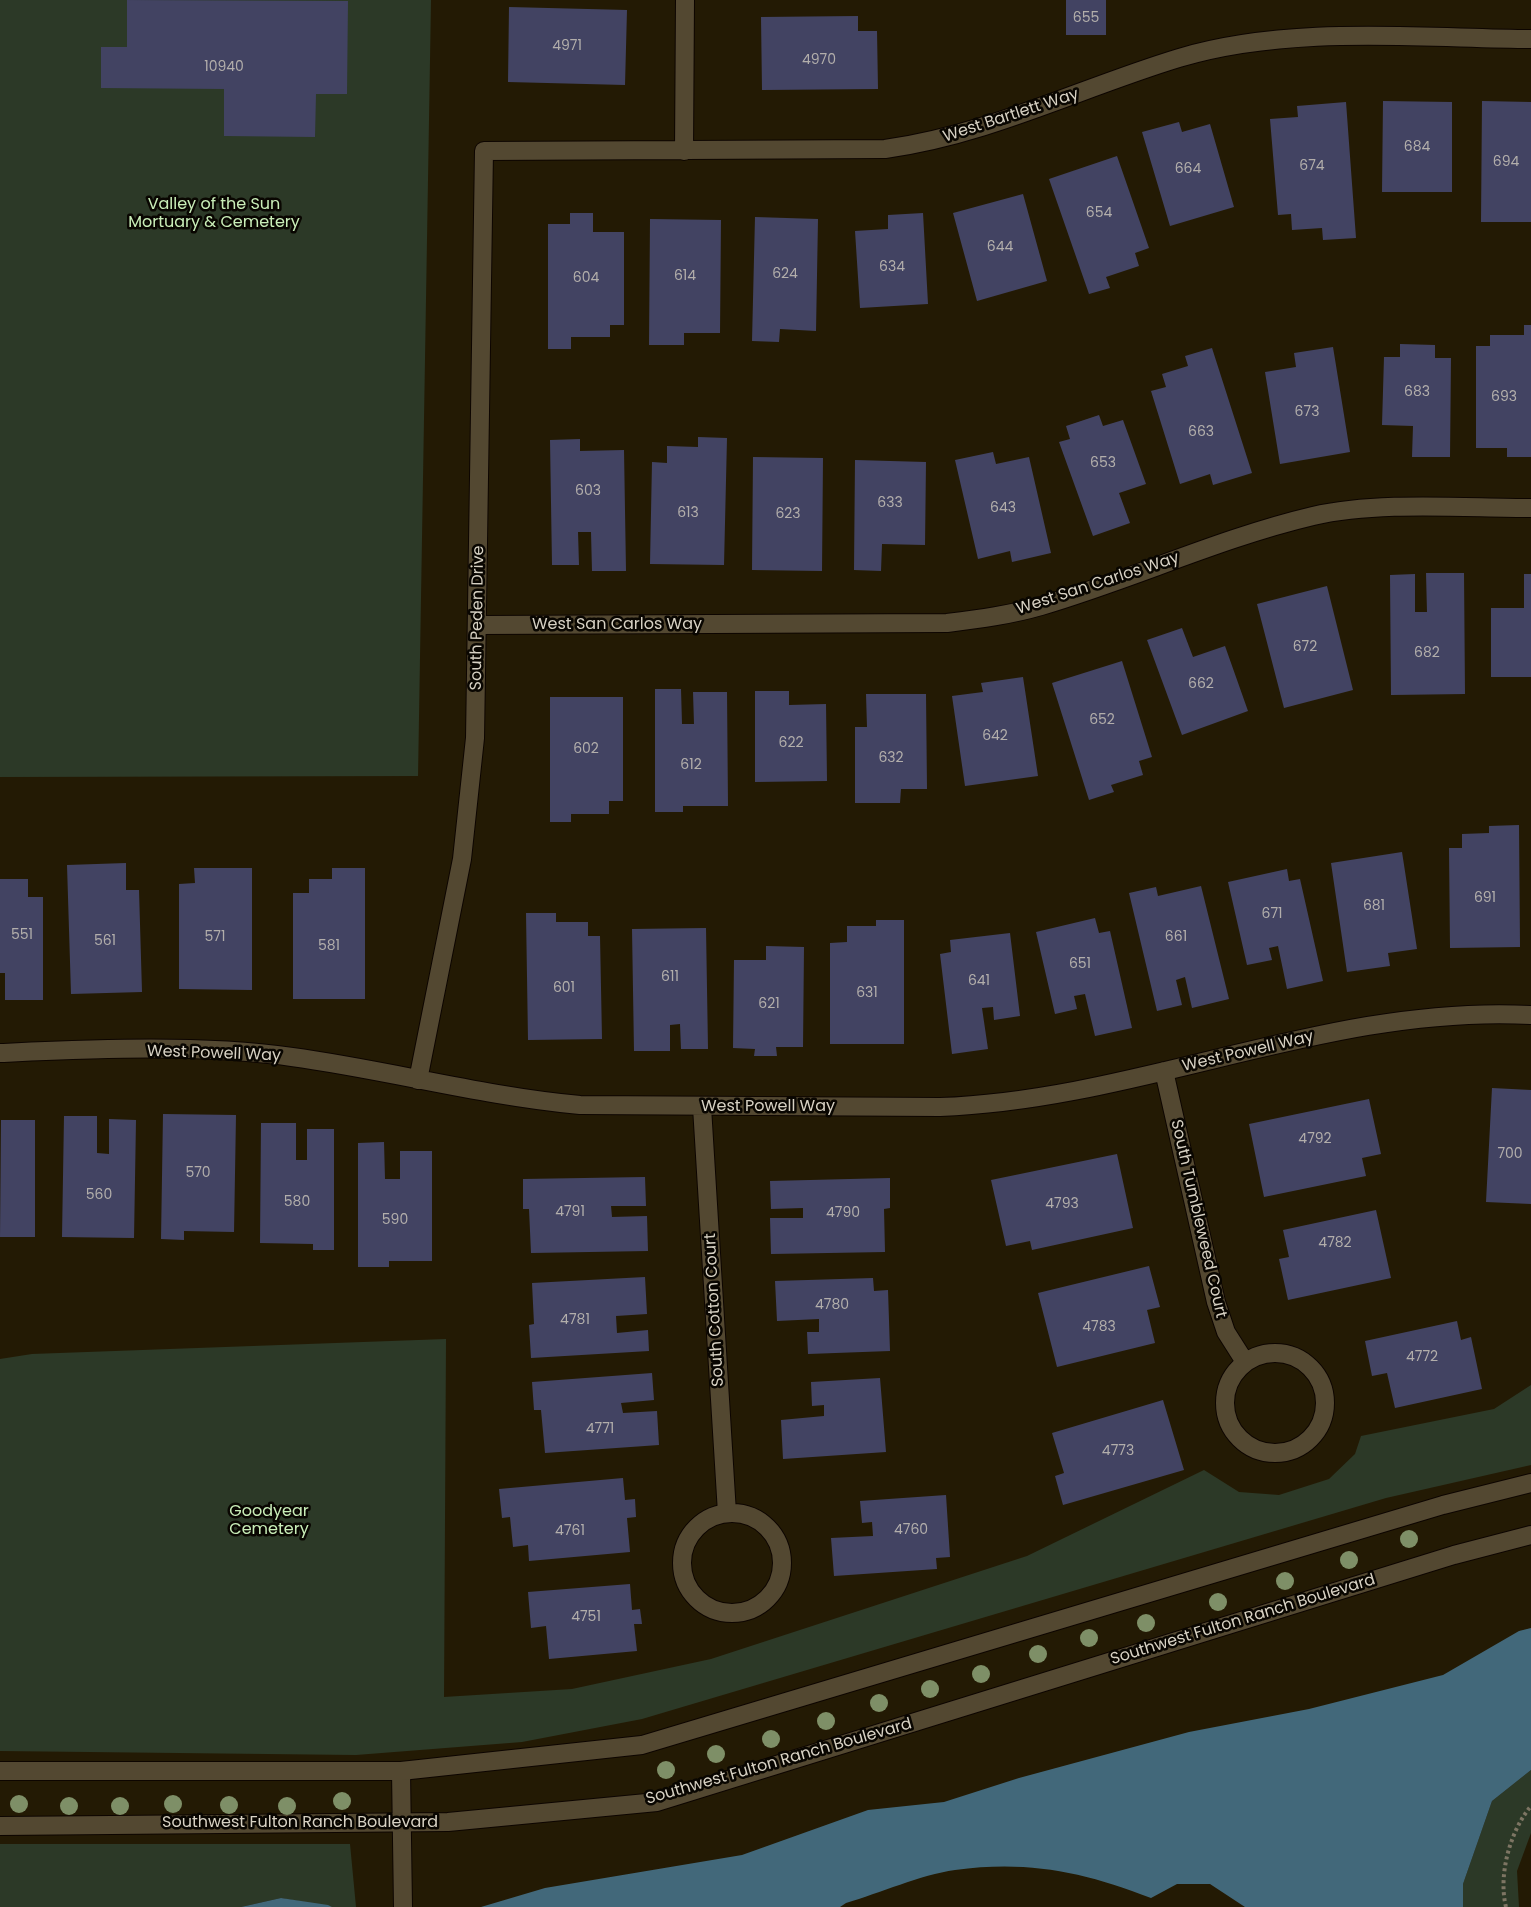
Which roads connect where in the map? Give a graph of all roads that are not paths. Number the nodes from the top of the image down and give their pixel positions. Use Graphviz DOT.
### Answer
graph roads {
  1 [pos="685,0"];
  2 [pos="1531,39"];
  3 [pos="484,151"];
  4 [pos="684,151"];
  5 [pos="1531,508"];
  6 [pos="479,625"];
  7 [pos="1531,1015"];
  8 [pos="0,1053"];
  9 [pos="1164,1071"];
  10 [pos="418,1080"];
  11 [pos="702,1107"];
  12 [pos="1245,1362"];
  13 [pos="1531,1483"];
  14 [pos="727,1513"];
  15 [pos="1531,1535"];
  16 [pos="0,1771"];
  17 [pos="401,1771"];
  18 [pos="401,1820"];
  19 [pos="0,1826"];
  20 [pos="403,1905"];
  1 -- 4 [label="street"];
  2 -- 4 [label="street, West Bartlett Way"];
  3 -- 4 [label="street, West Bartlett Way"];
  3 -- 6 [label="street, South Peden Drive"];
  5 -- 6 [label="street, West San Carlos Way"];
  6 -- 10 [label="street, South Peden Drive"];
  7 -- 9 [label="street, West Powell Way"];
  8 -- 10 [label="street, West Powell Way"];
  9 -- 11 [label="street, West Powell Way"];
  9 -- 12 [label="street, South Tumbleweed Court"];
  10 -- 11 [label="street, West Powell Way"];
  11 -- 14 [label="street, South Cotton Court"];
  12 -- 12 [label="street"];
  13 -- 17 [label="street"];
  14 -- 14 [label="street"];
  15 -- 18 [label="street, Southwest Fulton Ranch Boulevard"];
  16 -- 17 [label="street"];
  17 -- 18 [label="street"];
  18 -- 19 [label="street, Southwest Fulton Ranch Boulevard"];
  18 -- 20 [label="street"];
}
